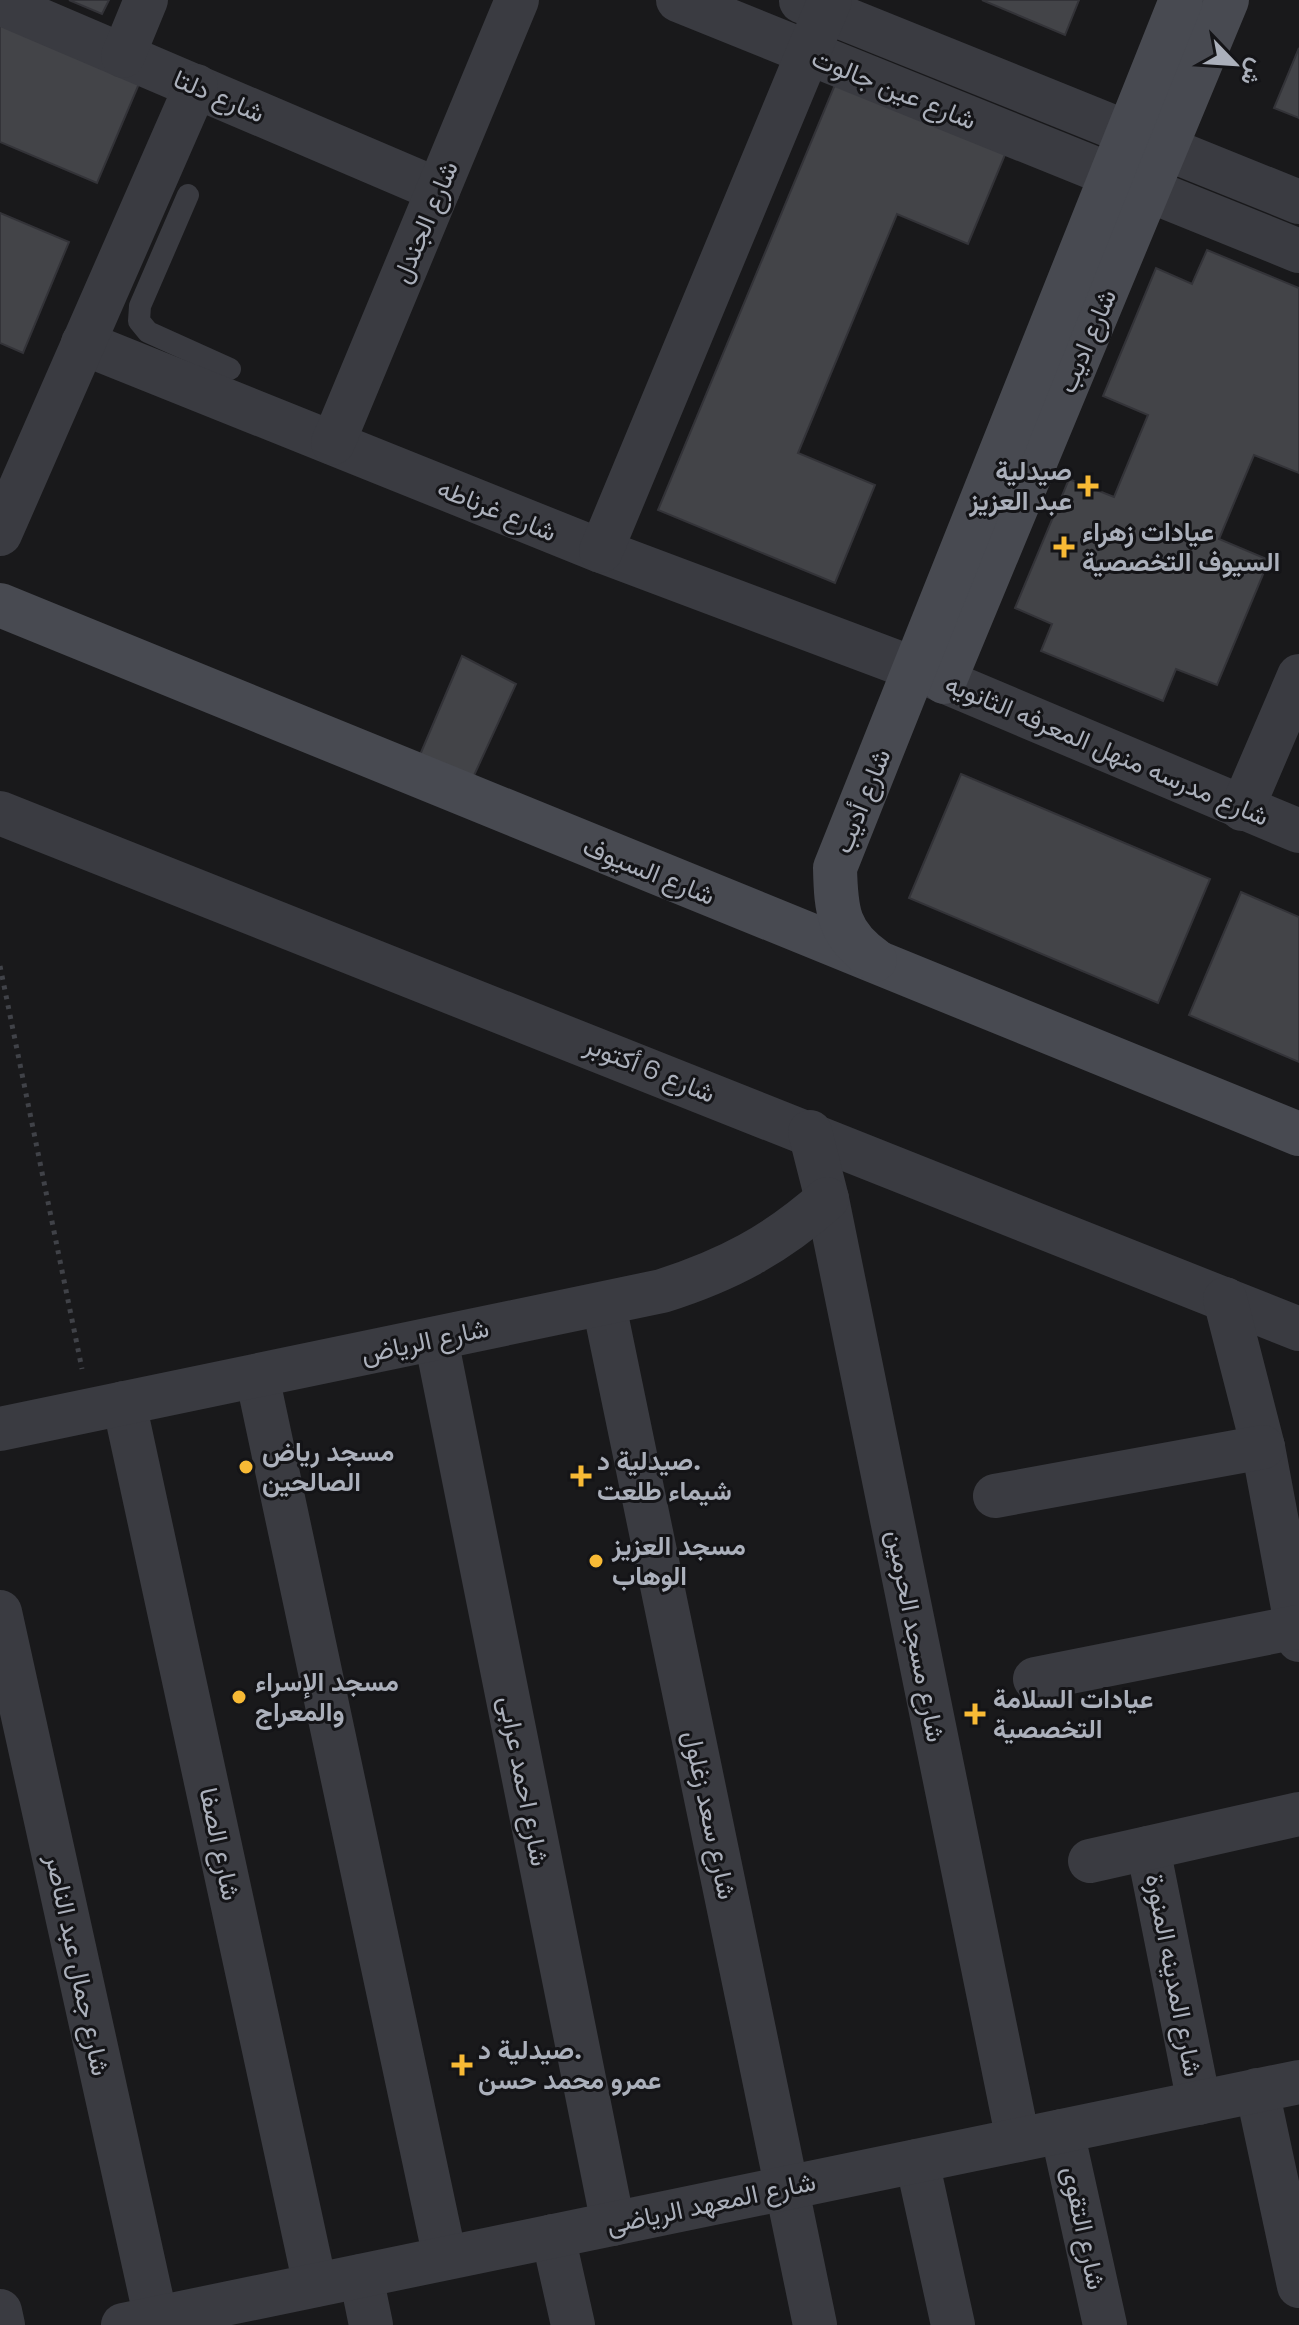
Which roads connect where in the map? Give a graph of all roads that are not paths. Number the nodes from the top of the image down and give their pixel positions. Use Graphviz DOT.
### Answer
graph roads {
  1 [pos="146,0"];
  2 [pos="517,0"];
  3 [pos="678,0"];
  4 [pos="1181,0"];
  5 [pos="1227,0"];
  6 [pos="0,3"];
  7 [pos="818,4"];
  8 [pos="808,53"];
  9 [pos="123,56"];
  10 [pos="196,86"];
  11 [pos="1147,142"];
  12 [pos="1130,185"];
  13 [pos="438,190"];
  14 [pos="188,195"];
  15 [pos="1299,202"];
  16 [pos="160,214"];
  17 [pos="1299,251"];
  18 [pos="83,343"];
  19 [pos="230,369"];
  20 [pos="333,443"];
  21 [pos="0,534"];
  22 [pos="601,551"];
  23 [pos="0,605"];
  24 [pos="930,676"];
  25 [pos="1299,676"];
  26 [pos="1242,809"];
  27 [pos="0,813"];
  28 [pos="1299,831"];
  29 [pos="884,967"];
  30 [pos="810,1132"];
  31 [pos="1299,1134"];
  32 [pos="827,1199"];
  33 [pos="1225,1299"];
  34 [pos="604,1305"];
  35 [pos="1299,1329"];
  36 [pos="436,1339"];
  37 [pos="257,1376"];
  38 [pos="107,1407"];
  39 [pos="0,1429"];
  40 [pos="1263,1447"];
  41 [pos="995,1496"];
  42 [pos="0,1612"];
  43 [pos="1298,1633"];
  44 [pos="1035,1679"];
  45 [pos="1299,1814"];
  46 [pos="1148,1848"];
  47 [pos="1090,1861"];
  48 [pos="1299,2082"];
  49 [pos="1257,2090"];
  50 [pos="1199,2103"];
  51 [pos="1062,2131"];
  52 [pos="1018,2140"];
  53 [pos="917,2161"];
  54 [pos="787,2188"];
  55 [pos="613,2224"];
  56 [pos="553,2236"];
  57 [pos="445,2258"];
  58 [pos="361,2276"];
  59 [pos="315,2285"];
  60 [pos="1299,2286"];
  61 [pos="0,2311"];
  62 [pos="145,2322"];
  63 [pos="3,2325"];
  64 [pos="371,2325"];
  65 [pos="573,2325"];
  66 [pos="815,2325"];
  67 [pos="953,2325"];
  68 [pos="1105,2325"];
  1 -- 9 [label="street"];
  2 -- 13 [label="street, شارع الجندل"];
  3 -- 8 [label="street, شارع عين جالوت"];
  4 -- 11 [label="main road, شارع اديب"];
  5 -- 11 [label="main road, شارع اديب"];
  6 -- 9 [label="street, شارع دلتا"];
  7 -- 8 [label="street"];
  7 -- 11 [label="street, شارع عين جالوت"];
  8 -- 12 [label="street, شارع عين جالوت"];
  8 -- 22 [label="street"];
  9 -- 10 [label="street, شارع دلتا"];
  10 -- 13 [label="street, شارع دلتا"];
  10 -- 16 [label="street"];
  11 -- 12 [label="main road, شارع اديب"];
  11 -- 15 [label="street, شارع عين جالوت"];
  12 -- 17 [label="street, شارع عين جالوت"];
  12 -- 24 [label="main road, شارع اديب"];
  13 -- 20 [label="street, شارع الجندل"];
  14 -- 16 [label="lane"];
  16 -- 18 [label="street"];
  16 -- 19 [label="lane"];
  18 -- 20 [label="street, شارع غرناطه"];
  18 -- 21 [label="street"];
  20 -- 22 [label="street, شارع غرناطه"];
  22 -- 24 [label="street, شارع غرناطه"];
  23 -- 29 [label="main road, شارع السيوف"];
  24 -- 26 [label="street, شارع مدرسه منهل المعرفه الثانويه"];
  24 -- 29 [label="main road, شارع أديب"];
  25 -- 26 [label="street"];
  26 -- 28 [label="street, شارع مدرسه منهل المعرفه الثانويه"];
  27 -- 30 [label="street, شارع 6 أكتوبر"];
  29 -- 31 [label="main road, شارع السيوف"];
  30 -- 32 [label="street, شارع مسجد الحرمين"];
  30 -- 33 [label="street, شارع 6 أكتوبر"];
  32 -- 34 [label="street, شارع الرياض"];
  32 -- 52 [label="street, شارع مسجد الحرمين"];
  33 -- 35 [label="street, شارع 6 أكتوبر"];
  33 -- 40 [label="street"];
  34 -- 36 [label="street, شارع الرياض"];
  34 -- 54 [label="street, شارع سعد زغلول"];
  36 -- 37 [label="street, شارع الرياض"];
  36 -- 55 [label="street, شارع احمد عرابى"];
  37 -- 38 [label="street, شارع الرياض"];
  37 -- 57 [label="street"];
  38 -- 39 [label="street, شارع الرياض"];
  38 -- 59 [label="street, شارع الصفا"];
  40 -- 41 [label="street"];
  40 -- 43 [label="street"];
  42 -- 62 [label="street, شارع جمال عبد الناصر"];
  43 -- 44 [label="street"];
  45 -- 46 [label="street"];
  46 -- 47 [label="street"];
  46 -- 50 [label="street, شارع المدينه المنورة"];
  48 -- 49 [label="street, شارع المعهد الرياضى"];
  49 -- 50 [label="street, شارع المعهد الرياضى"];
  49 -- 60 [label="street"];
  50 -- 51 [label="street, شارع المعهد الرياضى"];
  51 -- 52 [label="street, شارع المعهد الرياضى"];
  51 -- 68 [label="street, شارع التقوى"];
  52 -- 53 [label="street, شارع المعهد الرياضى"];
  53 -- 54 [label="street, شارع المعهد الرياضى"];
  53 -- 67 [label="street"];
  54 -- 55 [label="street, شارع المعهد الرياضى"];
  54 -- 66 [label="street, شارع سعد زغلول"];
  55 -- 56 [label="street, شارع المعهد الرياضى"];
  56 -- 57 [label="street, شارع المعهد الرياضى"];
  56 -- 65 [label="street"];
  57 -- 58 [label="street, شارع المعهد الرياضى"];
  58 -- 59 [label="street, شارع المعهد الرياضى"];
  58 -- 64 [label="street"];
  59 -- 62 [label="street, شارع المعهد الرياضى"];
  61 -- 63 [label="street"];
}
